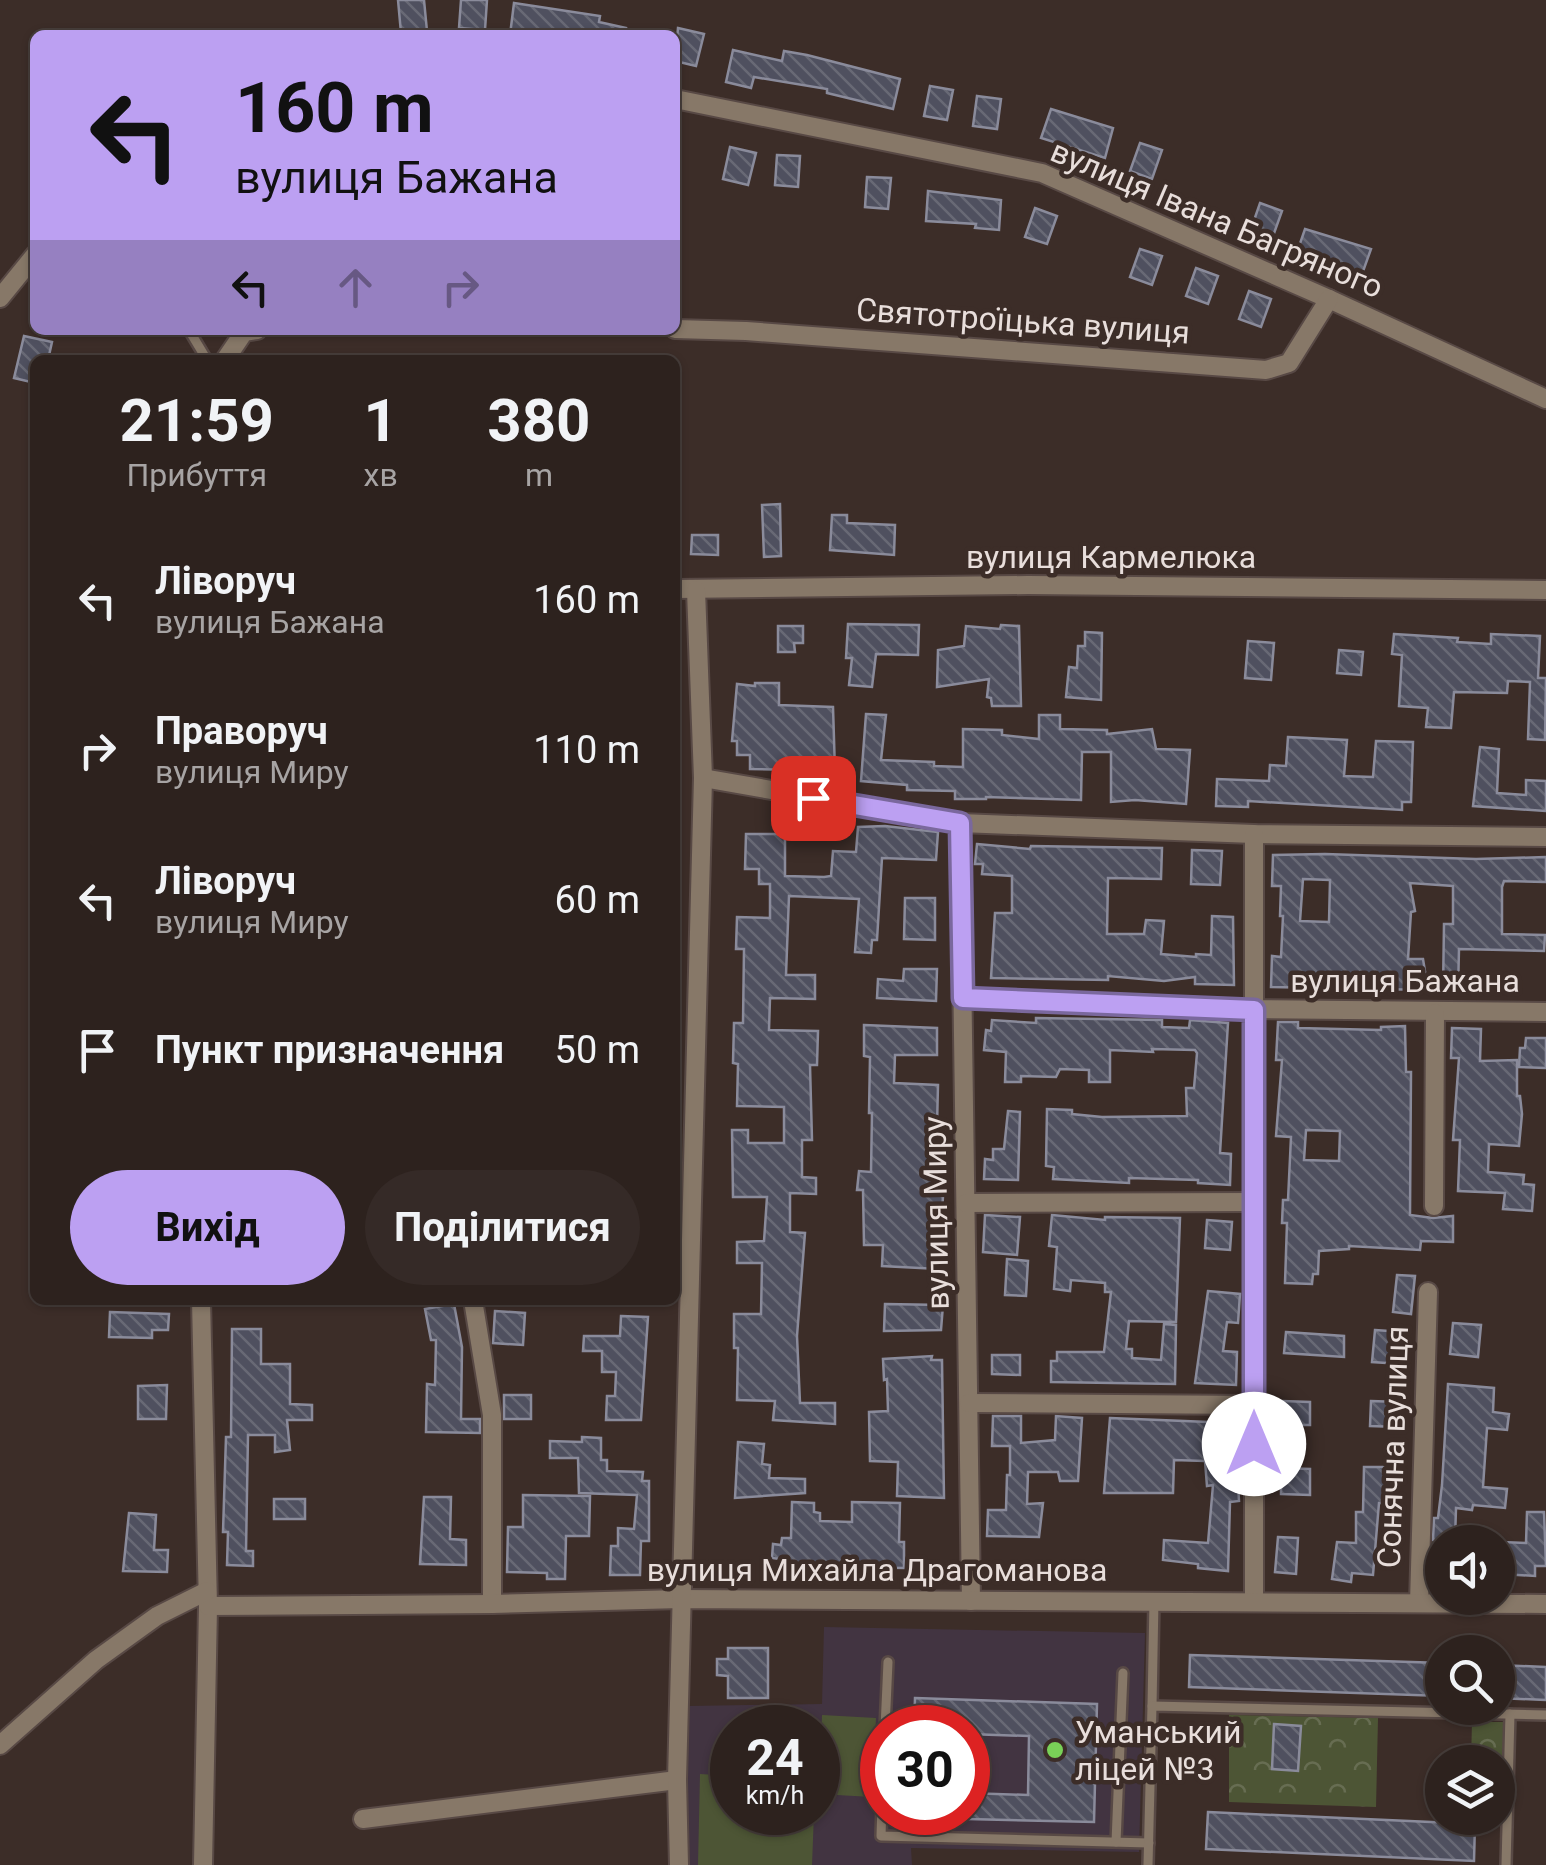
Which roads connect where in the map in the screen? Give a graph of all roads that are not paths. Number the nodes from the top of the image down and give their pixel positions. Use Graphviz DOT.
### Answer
graph roads {
  1 [pos="680,100"];
  2 [pos="30,261"];
  3 [pos="0,298"];
  4 [pos="1328,298"];
  5 [pos="680,329"];
  6 [pos="1546,400"];
  7 [pos="680,589"];
  8 [pos="696,590"];
  9 [pos="1546,590"];
  10 [pos="702,778"];
  11 [pos="960,823"];
  12 [pos="1254,834"];
  13 [pos="1546,837"];
  14 [pos="963,998"];
  15 [pos="1254,1010"];
  16 [pos="1546,1012"];
  17 [pos="1435,1013"];
  18 [pos="1254,1202"];
  19 [pos="966,1203"];
  20 [pos="1434,1206"];
  21 [pos="1428,1292"];
  22 [pos="200,1305"];
  23 [pos="474,1305"];
  24 [pos="968,1403"];
  25 [pos="1254,1405"];
  26 [pos="208,1598"];
  27 [pos="681,1599"];
  28 [pos="1154,1600"];
  29 [pos="971,1602"];
  30 [pos="1254,1602"];
  31 [pos="1419,1603"];
  32 [pos="492,1604"];
  33 [pos="1546,1604"];
  34 [pos="888,1662"];
  35 [pos="1123,1673"];
  36 [pos="886,1705"];
  37 [pos="1152,1706"];
  38 [pos="1425,1712"];
  39 [pos="1515,1714"];
  40 [pos="1546,1715"];
  41 [pos="1510,1725"];
  42 [pos="0,1745"];
  43 [pos="677,1780"];
  44 [pos="362,1819"];
  45 [pos="882,1835"];
  46 [pos="1116,1842"];
  47 [pos="1148,1843"];
  48 [pos="203,1865"];
  49 [pos="679,1865"];
  50 [pos="1148,1865"];
  51 [pos="1506,1865"];
  1 -- 4 [label="street, вулиця Івана Багряного"];
  2 -- 3 [label="street"];
  4 -- 5 [label="street, Святотроїцька вулиця"];
  4 -- 6 [label="street, вулиця Івана Багряного"];
  7 -- 8 [label="street, вулиця Кармелюка"];
  8 -- 9 [label="street, вулиця Кармелюка"];
  8 -- 10 [label="street"];
  10 -- 11 [label="street"];
  10 -- 27 [label="street"];
  11 -- 12 [label="street"];
  11 -- 14 [label="street, вулиця Миру"];
  12 -- 13 [label="street"];
  12 -- 15 [label="street"];
  14 -- 15 [label="street, вулиця Бажана"];
  14 -- 19 [label="street, вулиця Миру"];
  15 -- 17 [label="street, вулиця Бажана"];
  15 -- 18 [label="street"];
  16 -- 17 [label="street, вулиця Бажана"];
  17 -- 20 [label="street"];
  18 -- 19 [label="street"];
  18 -- 25 [label="street"];
  19 -- 24 [label="street, вулиця Миру"];
  21 -- 31 [label="street, Сонячна вулиця"];
  22 -- 26 [label="street"];
  23 -- 32 [label="street"];
  24 -- 25 [label="street"];
  24 -- 29 [label="street, вулиця Миру"];
  25 -- 30 [label="street"];
  26 -- 32 [label="street, вулиця Михайла Драгоманова"];
  26 -- 42 [label="street"];
  26 -- 48 [label="street"];
  27 -- 29 [label="street, вулиця Михайла Драгоманова"];
  27 -- 32 [label="street, вулиця Михайла Драгоманова"];
  27 -- 43 [label="street"];
  28 -- 29 [label="street, вулиця Михайла Драгоманова"];
  28 -- 30 [label="street, вулиця Михайла Драгоманова"];
  28 -- 37 [label="lane"];
  30 -- 31 [label="street, вулиця Михайла Драгоманова"];
  31 -- 33 [label="street, вулиця Михайла Драгоманова"];
  34 -- 36 [label="lane"];
  35 -- 46 [label="lane"];
  37 -- 38 [label="lane"];
  37 -- 47 [label="lane"];
  39 -- 40 [label="lane"];
  41 -- 51 [label="lane"];
  43 -- 44 [label="street"];
  43 -- 49 [label="street"];
  45 -- 46 [label="lane"];
  46 -- 47 [label="lane"];
  47 -- 50 [label="lane"];
}
